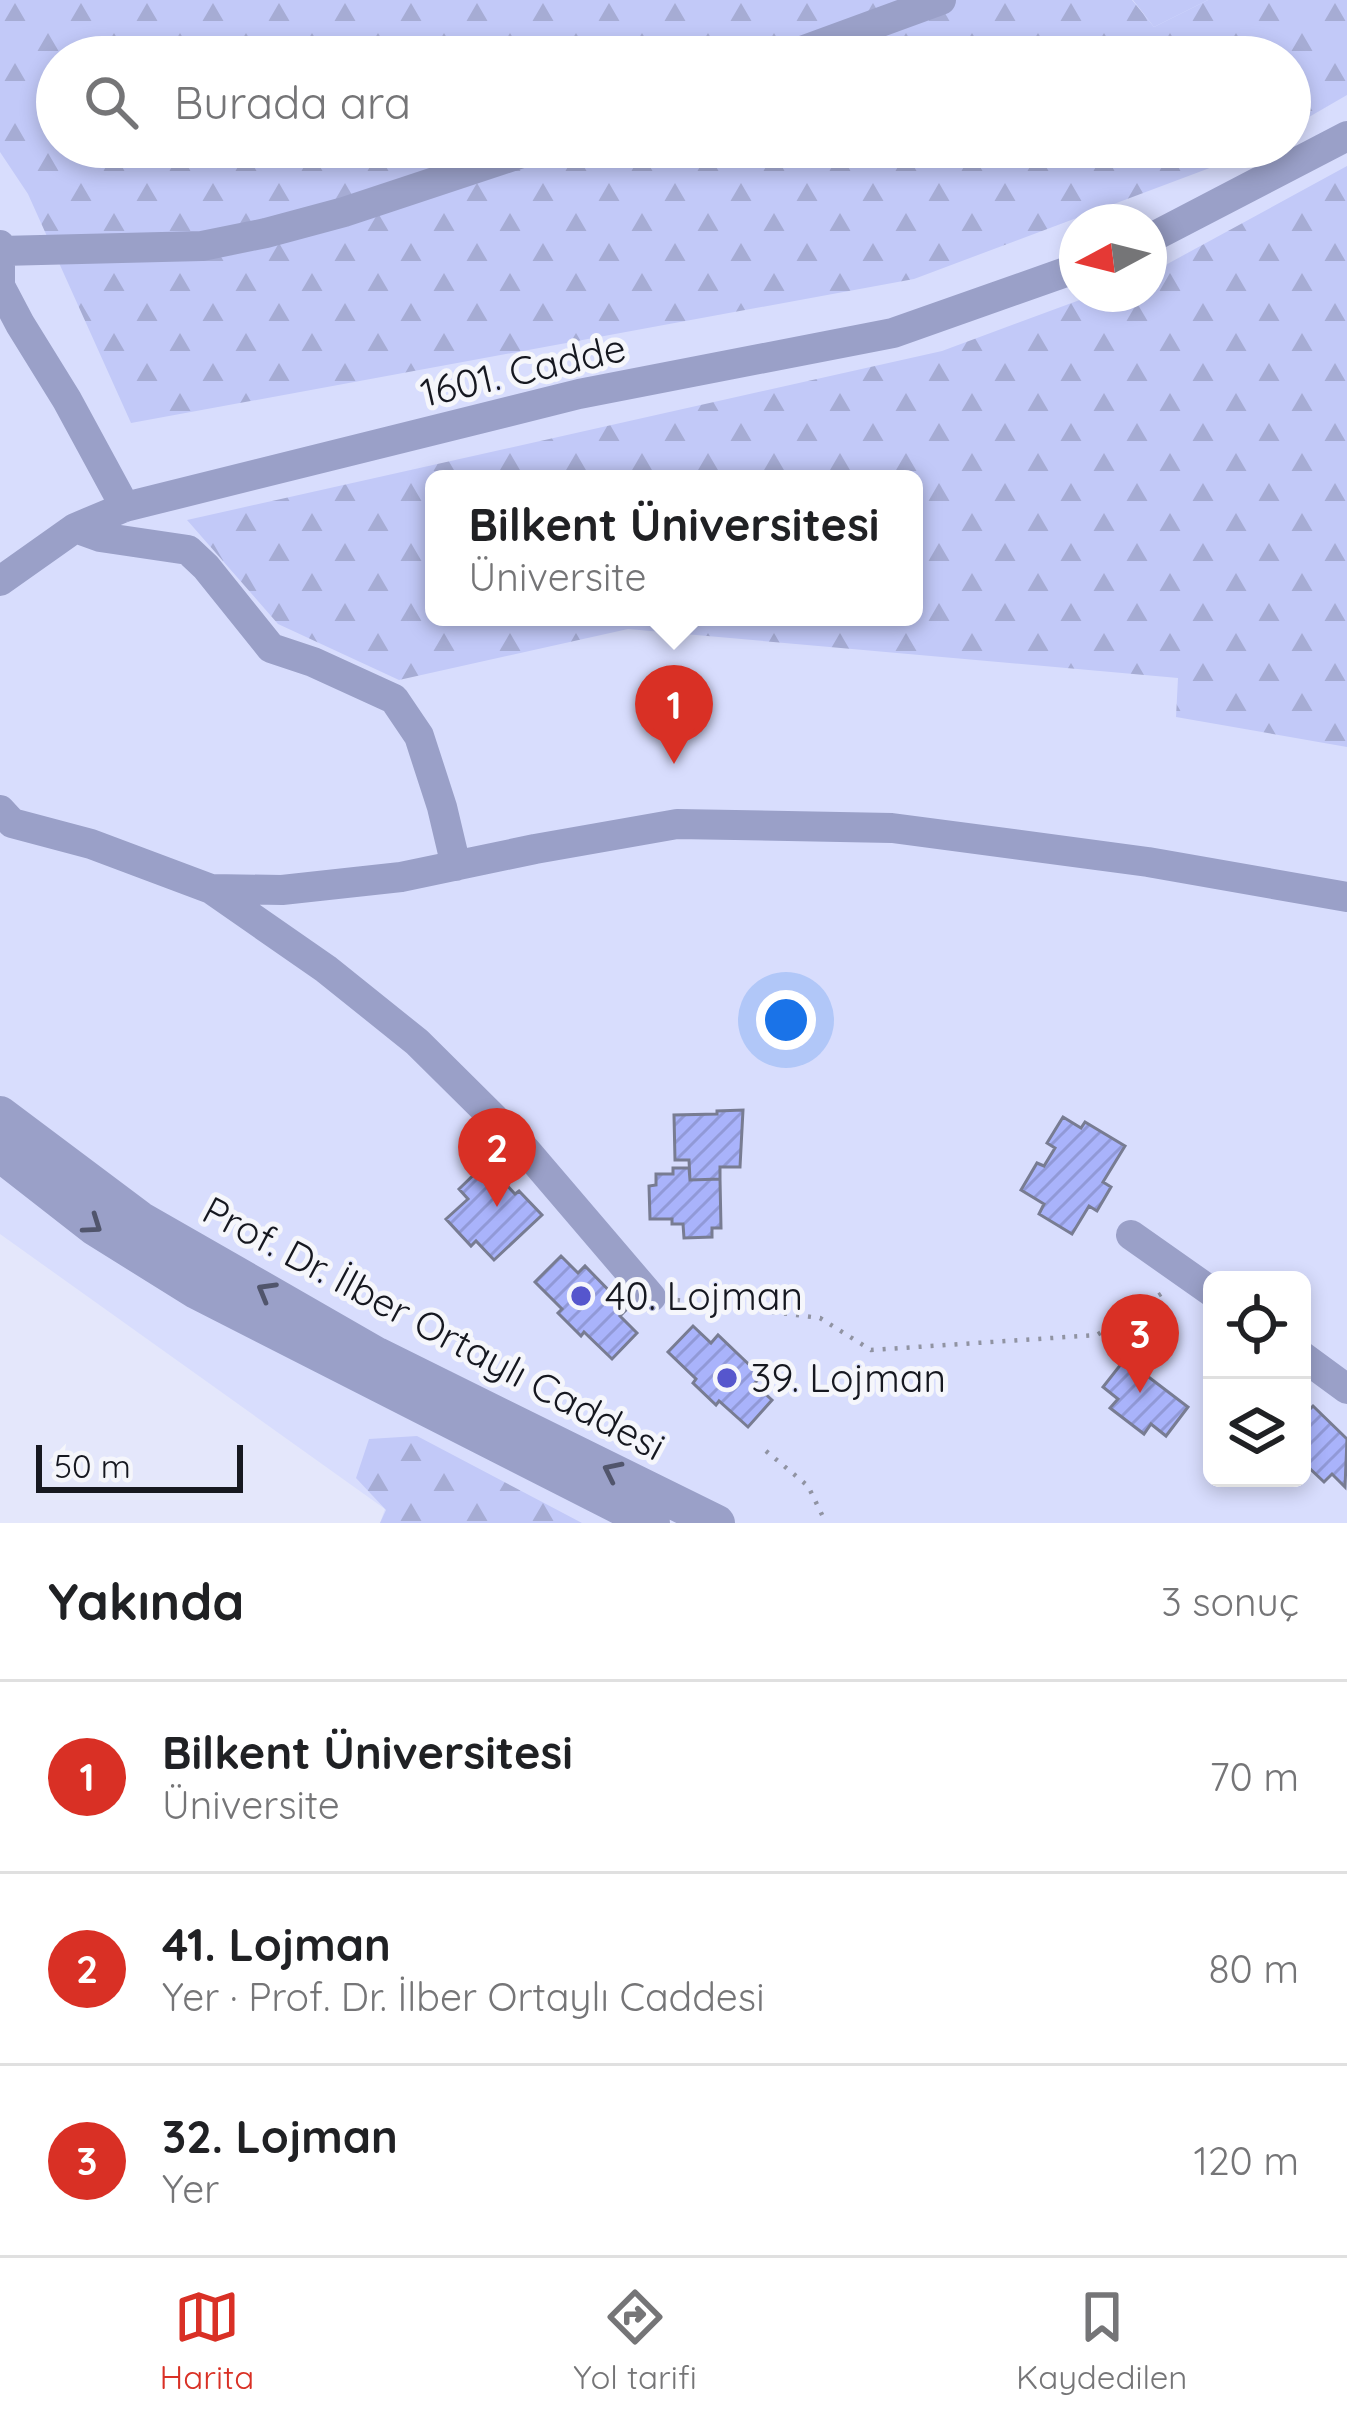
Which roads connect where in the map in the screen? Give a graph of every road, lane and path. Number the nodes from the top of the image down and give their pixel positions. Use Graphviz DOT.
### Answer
graph roads {
  1 [pos="941,0"];
  2 [pos="842,36"];
  3 [pos="1347,136"];
  4 [pos="1311,155"];
  5 [pos="477,168"];
  6 [pos="1285,168"];
  7 [pos="1167,230"];
  8 [pos="1,248"];
  9 [pos="1059,274"];
  10 [pos="124,507"];
  11 [pos="75,528"];
  12 [pos="0,580"];
  13 [pos="0,810"];
  14 [pos="456,866"];
  15 [pos="212,889"];
  16 [pos="1347,897"];
  17 [pos="0,1114"];
  18 [pos="0,1154"];
  19 [pos="1131,1235"];
  20 [pos="1200,1284"];
  21 [pos="652,1297"];
  22 [pos="1311,1362"];
  23 [pos="1347,1388"];
  24 [pos="766,1451"];
  25 [pos="652,1523"];
  26 [pos="717,1523"];
  27 [pos="826,1523"];
  1 -- 2 [label="street"];
  3 -- 4 [label="street"];
  5 -- 8 [label="street"];
  6 -- 7 [label="street"];
  8 -- 10 [label="street"];
  9 -- 10 [label="street, 1601. Cadde"];
  10 -- 11 [label="street, 1601. Cadde"];
  11 -- 12 [label="street, 1601. Cadde"];
  11 -- 14 [label="street"];
  13 -- 15 [label="street"];
  14 -- 15 [label="street"];
  14 -- 16 [label="street"];
  15 -- 21 [label="street"];
  26 -- 17 [label="street, Prof. Dr. İlber Ortaylı Caddesi, one-way"];
  18 -- 25 [label="street, Prof. Dr. İlber Ortaylı Caddesi, one-way"];
  19 -- 20 [label="street"];
  20 -- 21 [label="path"];
  22 -- 23 [label="street"];
  24 -- 27 [label="path"];
}
